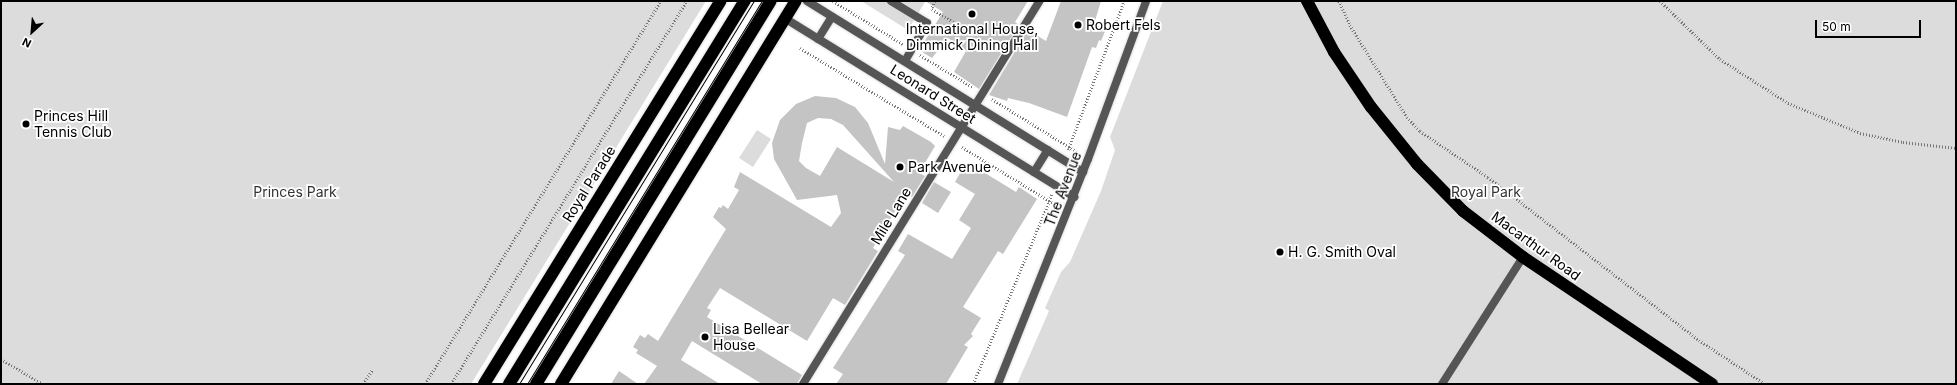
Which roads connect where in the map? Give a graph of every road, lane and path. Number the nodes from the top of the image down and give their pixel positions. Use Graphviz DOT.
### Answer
graph roads {
  1 [pos="661,1"];
  2 [pos="687,1"];
  3 [pos="722,1"];
  4 [pos="770,1"];
  5 [pos="796,1"];
  6 [pos="807,1"];
  7 [pos="833,1"];
  8 [pos="891,1"];
  9 [pos="935,1"];
  10 [pos="1040,1"];
  11 [pos="1146,1"];
  12 [pos="1307,1"];
  13 [pos="1339,1"];
  14 [pos="1660,1"];
  15 [pos="742,6"];
  16 [pos="832,17"];
  17 [pos="786,19"];
  18 [pos="955,22"];
  19 [pos="818,39"];
  20 [pos="800,48"];
  21 [pos="912,50"];
  22 [pos="905,61"];
  23 [pos="982,93"];
  24 [pos="975,104"];
  25 [pos="961,127"];
  26 [pos="952,141"];
  27 [pos="1956,148"];
  28 [pos="1048,150"];
  29 [pos="1088,159"];
  30 [pos="1034,172"];
  31 [pos="1083,172"];
  32 [pos="1074,197"];
  33 [pos="595,204"];
  34 [pos="1067,212"];
  35 [pos="614,215"];
  36 [pos="633,226"];
  37 [pos="651,237"];
  38 [pos="1523,257"];
  39 [pos="1,359"];
  40 [pos="372,370"];
  41 [pos="44,384"];
  42 [pos="363,384"];
  43 [pos="425,384"];
  44 [pos="452,384"];
  45 [pos="484,384"];
  46 [pos="509,384"];
  47 [pos="536,384"];
  48 [pos="561,384"];
  49 [pos="803,384"];
  50 [pos="998,384"];
  51 [pos="1442,384"];
  52 [pos="1712,384"];
  53 [pos="1765,384"];
  1 -- 43 [label="path"];
  2 -- 44 [label="path"];
  3 -- 15 [label="highway"];
  3 -- 33 [label="highway, Royal Parade"];
  4 -- 17 [label="highway"];
  4 -- 36 [label="highway"];
  5 -- 17 [label="highway"];
  6 -- 16 [label="street, Leonard Street"];
  7 -- 21 [label="path"];
  8 -- 21 [label="street"];
  9 -- 18 [label="path"];
  10 -- 23 [label="street, Mile Lane"];
  11 -- 29 [label="street, The Avenue"];
  12 -- 38 [label="highway, Macarthur Road"];
  13 -- 53 [label="path"];
  14 -- 27 [label="path"];
  15 -- 35 [label="highway"];
  16 -- 19 [label="street"];
  16 -- 22 [label="street, Leonard Street"];
  17 -- 19 [label="street, Leonard Street"];
  17 -- 37 [label="highway"];
  19 -- 25 [label="street, Leonard Street"];
  20 -- 26 [label="path"];
  21 -- 22 [label="street"];
  21 -- 23 [label="path"];
  22 -- 24 [label="street, Leonard Street"];
  23 -- 24 [label="street, Mile Lane"];
  23 -- 29 [label="path"];
  24 -- 25 [label="street, Mile Lane"];
  24 -- 28 [label="street, Leonard Street"];
  25 -- 26 [label="street, Mile Lane"];
  25 -- 30 [label="street, Leonard Street"];
  26 -- 34 [label="path"];
  26 -- 49 [label="street, Mile Lane"];
  28 -- 30 [label="street"];
  28 -- 31 [label="street, Leonard Street"];
  29 -- 31 [label="street, The Avenue"];
  30 -- 32 [label="street, Leonard Street"];
  31 -- 32 [label="street, The Avenue"];
  32 -- 34 [label="street, The Avenue"];
  33 -- 35 [label="highway"];
  33 -- 45 [label="highway, Royal Parade"];
  34 -- 50 [label="street, The Avenue"];
  35 -- 46 [label="highway"];
  36 -- 37 [label="highway"];
  36 -- 47 [label="highway"];
  37 -- 48 [label="highway"];
  38 -- 51 [label="street"];
  38 -- 52 [label="highway, Macarthur Road"];
  39 -- 41 [label="path"];
  40 -- 42 [label="path"];
}
